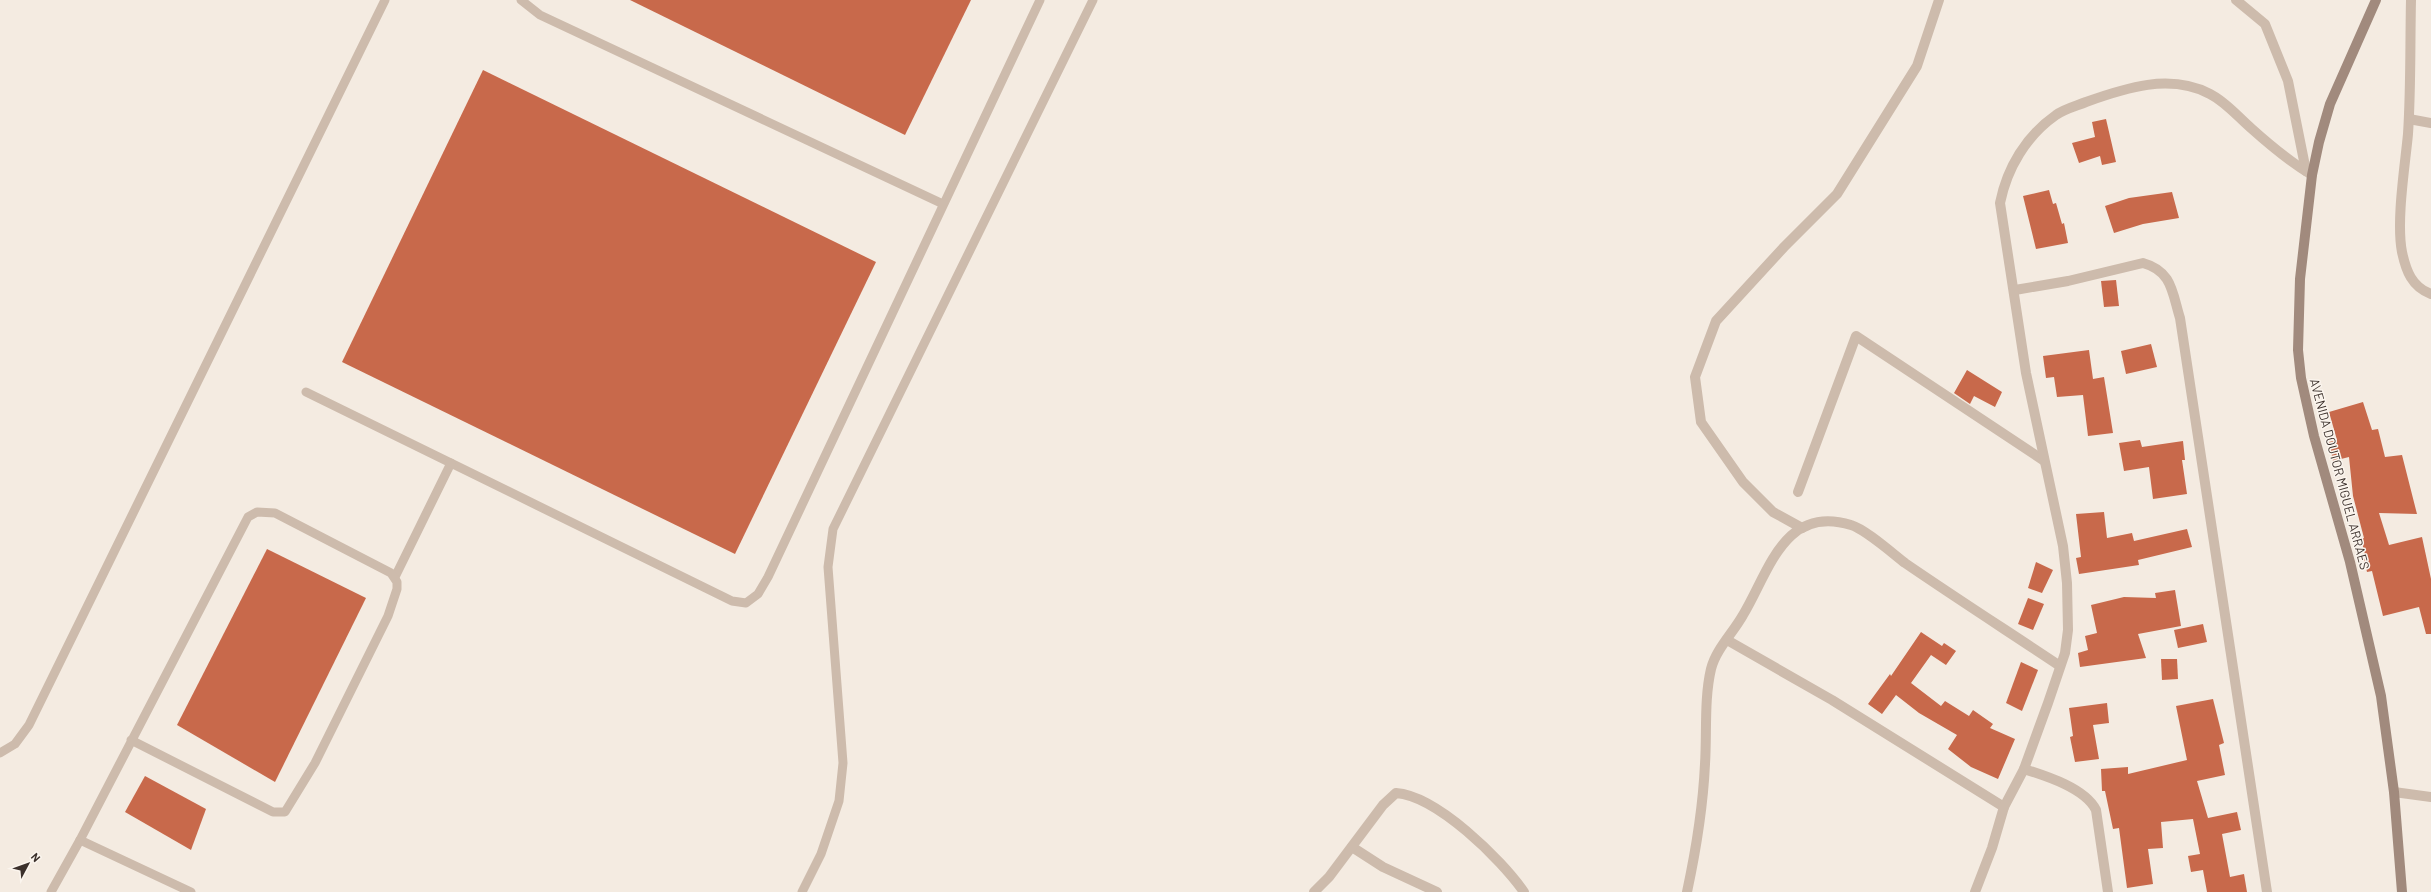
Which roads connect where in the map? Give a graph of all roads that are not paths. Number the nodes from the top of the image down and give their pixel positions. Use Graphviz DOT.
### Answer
graph roads {
  1 [pos="385,0"];
  2 [pos="521,0"];
  3 [pos="1040,0"];
  4 [pos="1093,0"];
  5 [pos="1939,0"];
  6 [pos="2236,0"];
  7 [pos="2376,0"];
  8 [pos="2411,0"];
  9 [pos="2409,119"];
  10 [pos="2431,123"];
  11 [pos="2309,173"];
  12 [pos="943,204"];
  13 [pos="2015,290"];
  14 [pos="2431,294"];
  15 [pos="306,392"];
  16 [pos="2043,460"];
  17 [pos="451,463"];
  18 [pos="1798,492"];
  19 [pos="1802,528"];
  20 [pos="395,577"];
  21 [pos="1727,640"];
  22 [pos="2060,666"];
  23 [pos="131,740"];
  24 [pos="0,753"];
  25 [pos="2024,768"];
  26 [pos="2394,792"];
  27 [pos="2431,797"];
  28 [pos="2004,807"];
  29 [pos="80,840"];
  30 [pos="1352,847"];
  31 [pos="51,892"];
  32 [pos="191,892"];
  33 [pos="802,892"];
  34 [pos="1314,892"];
  35 [pos="1436,892"];
  36 [pos="1524,892"];
  37 [pos="1687,892"];
  38 [pos="1975,892"];
  39 [pos="2108,892"];
  40 [pos="2267,892"];
  41 [pos="2402,892"];
  1 -- 24 [label="lane"];
  2 -- 12 [label="lane"];
  3 -- 12 [label="lane"];
  4 -- 33 [label="lane"];
  5 -- 19 [label="street"];
  6 -- 11 [label="street"];
  7 -- 11 [label="main road, AVENIDA DOUTOR MIGUEL ARRAES"];
  8 -- 9 [label="street"];
  9 -- 10 [label="street"];
  9 -- 14 [label="street"];
  11 -- 13 [label="street"];
  11 -- 26 [label="main road, AVENIDA DOUTOR MIGUEL ARRAES"];
  12 -- 17 [label="lane"];
  13 -- 16 [label="street"];
  13 -- 40 [label="street"];
  15 -- 17 [label="lane"];
  16 -- 18 [label="street"];
  16 -- 22 [label="street"];
  17 -- 20 [label="lane"];
  19 -- 21 [label="street"];
  19 -- 22 [label="street"];
  20 -- 23 [label="lane"];
  20 -- 23 [label="lane"];
  21 -- 28 [label="street"];
  21 -- 37 [label="street"];
  22 -- 25 [label="street"];
  23 -- 29 [label="lane"];
  25 -- 28 [label="street"];
  25 -- 39 [label="street"];
  26 -- 27 [label="street"];
  26 -- 41 [label="main road, AVENIDA DOUTOR MIGUEL ARRAES"];
  28 -- 38 [label="street"];
  29 -- 31 [label="lane"];
  29 -- 32 [label="lane"];
  30 -- 34 [label="street"];
  30 -- 35 [label="street"];
  30 -- 36 [label="street"];
}
